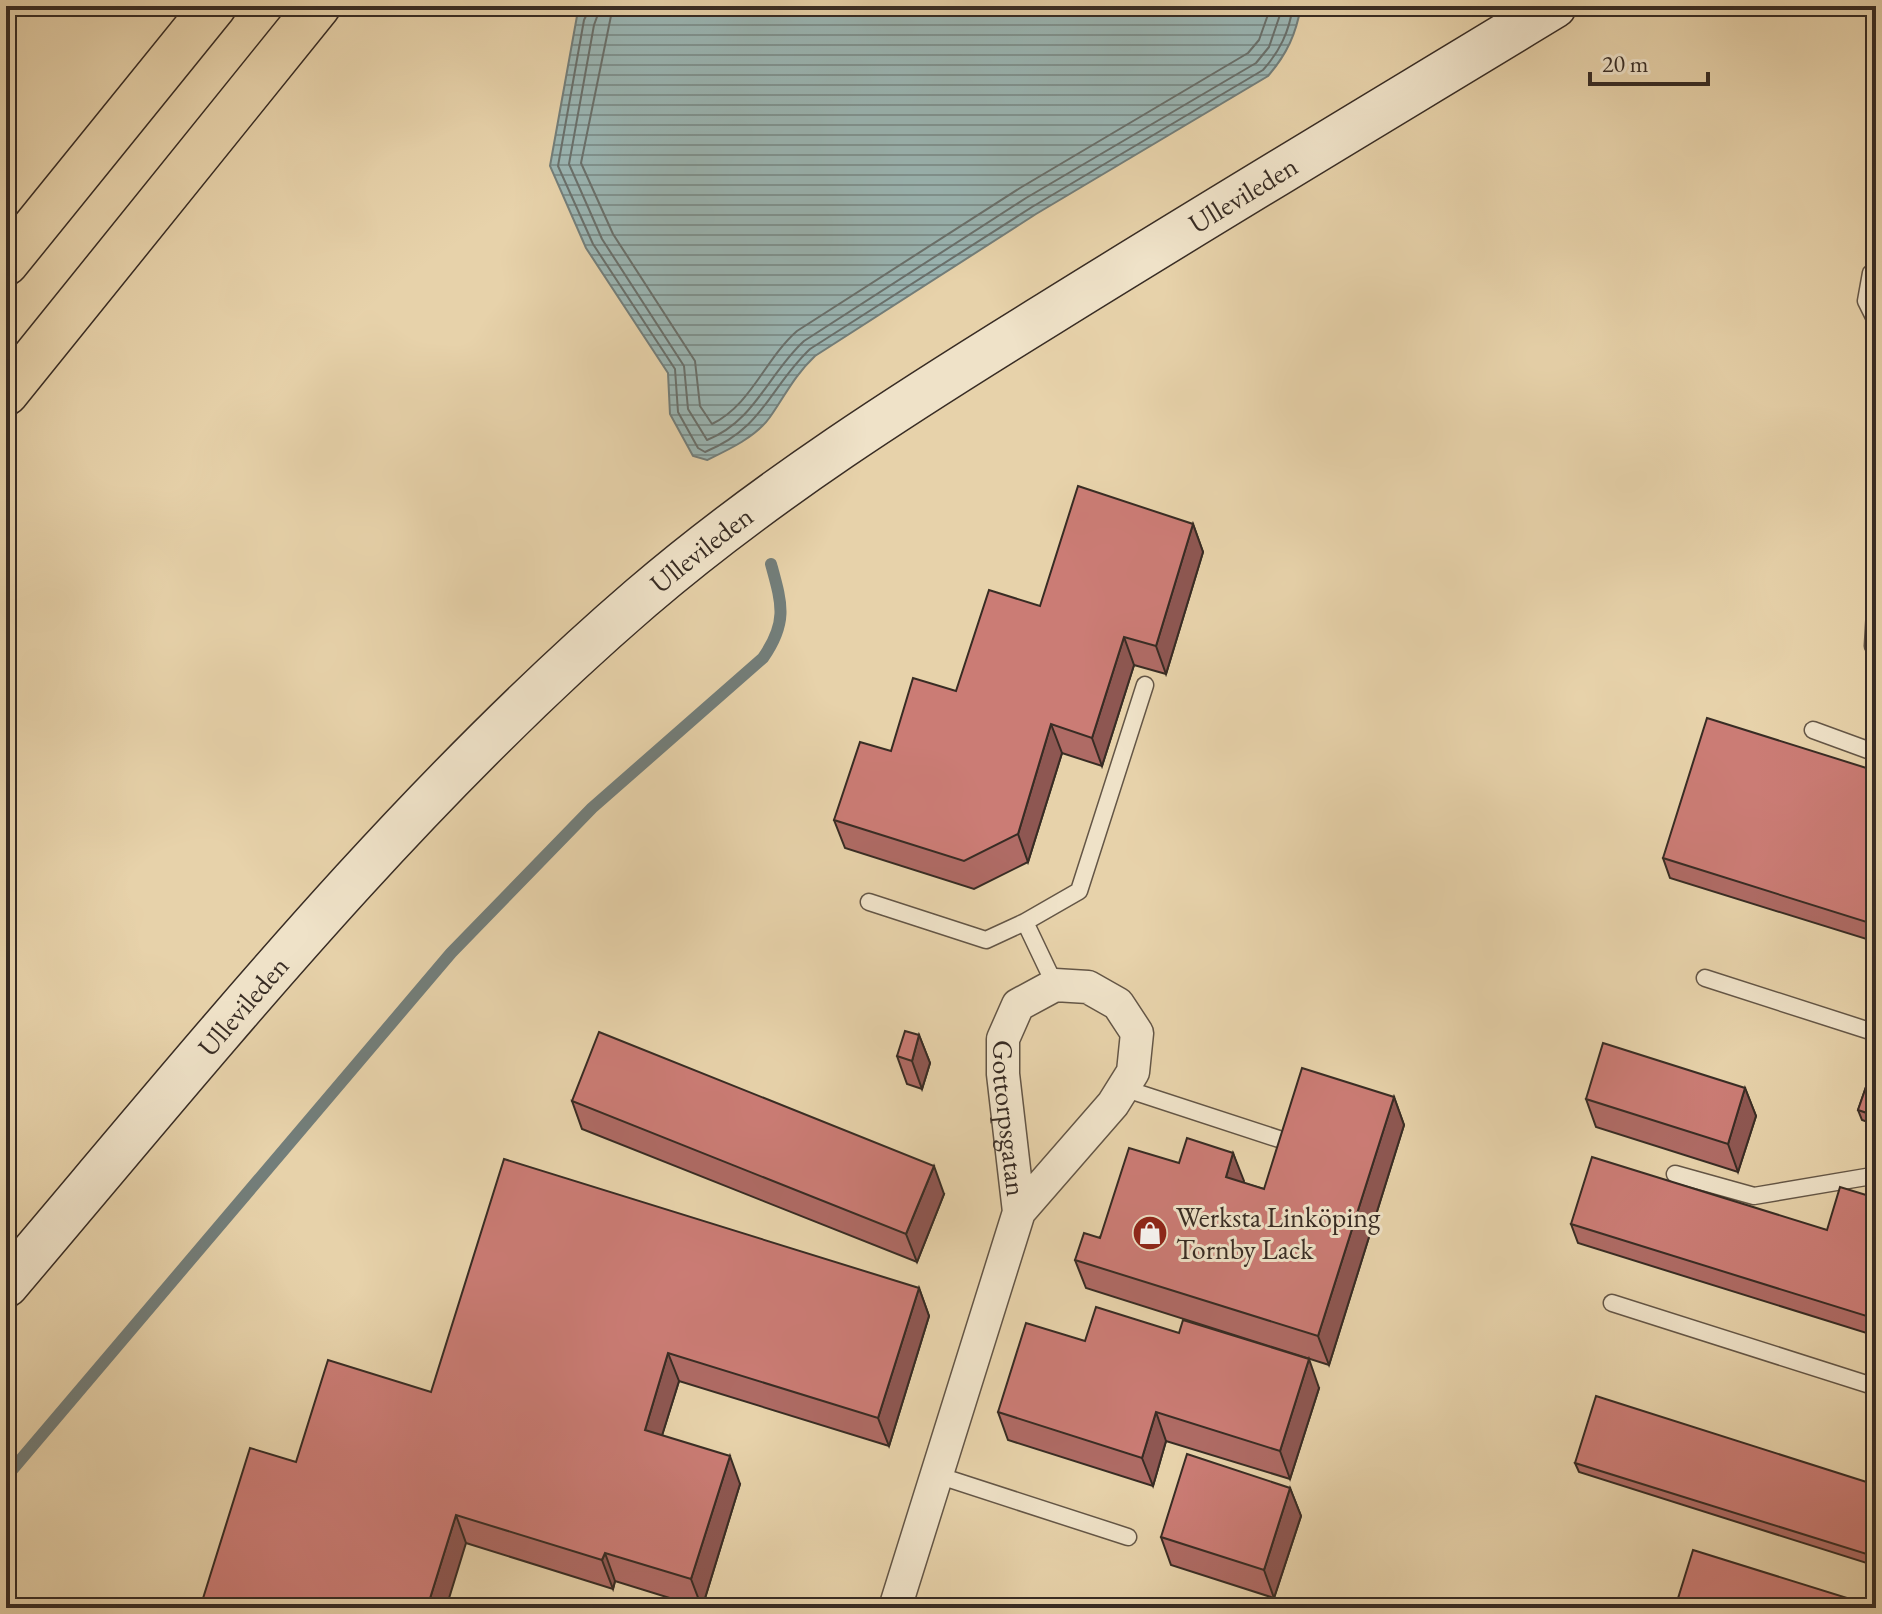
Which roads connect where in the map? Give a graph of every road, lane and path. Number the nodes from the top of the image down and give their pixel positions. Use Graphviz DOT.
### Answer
graph roads {
  1 [pos="214,6"];
  2 [pos="318,6"];
  3 [pos="1554,6"];
  4 [pos="6,263"];
  5 [pos="1871,273"];
  6 [pos="1876,321"];
  7 [pos="6,393"];
  8 [pos="1876,594"];
  9 [pos="1876,650"];
  10 [pos="1145,685"];
  11 [pos="1813,730"];
  12 [pos="1876,753"];
  13 [pos="869,902"];
  14 [pos="1025,922"];
  15 [pos="1705,978"];
  16 [pos="1055,985"];
  17 [pos="1876,1033"];
  18 [pos="1123,1088"];
  19 [pos="1282,1140"];
  20 [pos="1675,1174"];
  21 [pos="1876,1180"];
  22 [pos="1019,1212"];
  23 [pos="6,1285"];
  24 [pos="1612,1303"];
  25 [pos="1876,1387"];
  26 [pos="937,1475"];
  27 [pos="1128,1537"];
  28 [pos="895,1608"];
  1 -- 4 [label="highway"];
  2 -- 7 [label="highway"];
  3 -- 23 [label="main road, Ullevileden"];
  5 -- 6 [label="lane"];
  8 -- 9 [label="lane"];
  10 -- 14 [label="lane"];
  11 -- 12 [label="lane"];
  13 -- 14 [label="lane"];
  14 -- 16 [label="lane"];
  15 -- 17 [label="lane"];
  16 -- 18 [label="street, Gottorpsgatan"];
  16 -- 22 [label="street, Gottorpsgatan"];
  18 -- 19 [label="lane"];
  18 -- 22 [label="street, Gottorpsgatan"];
  20 -- 21 [label="lane"];
  22 -- 26 [label="street, Gottorpsgatan"];
  24 -- 25 [label="lane"];
  26 -- 27 [label="lane"];
  26 -- 28 [label="street, Gottorpsgatan"];
}
